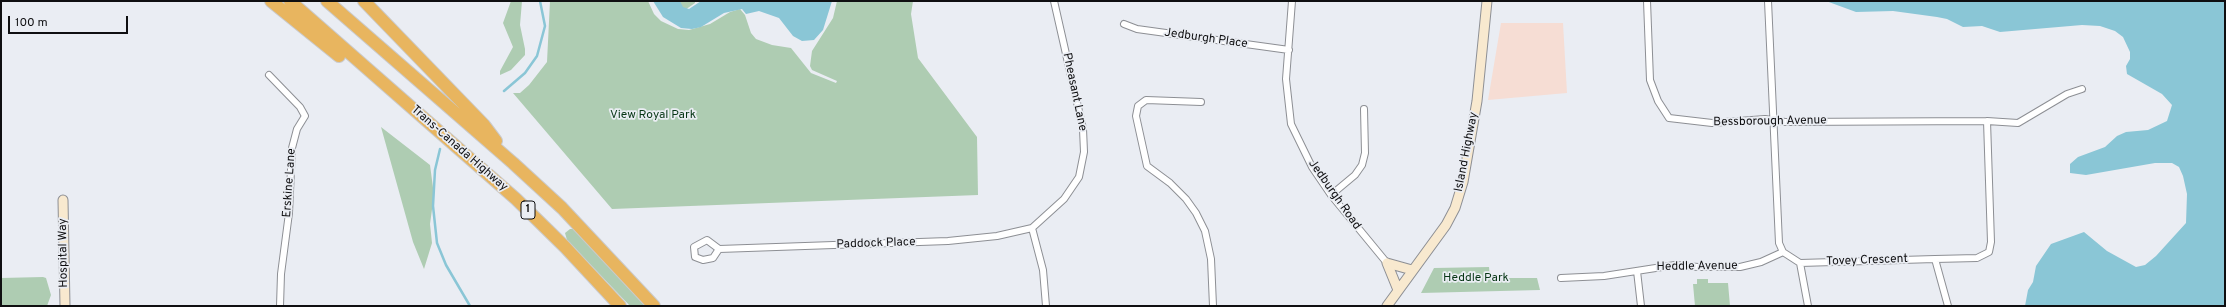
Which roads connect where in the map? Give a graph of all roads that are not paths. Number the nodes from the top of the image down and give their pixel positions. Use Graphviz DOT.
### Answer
graph roads {
  1 [pos="271,1"];
  2 [pos="290,1"];
  3 [pos="327,1"];
  4 [pos="364,1"];
  5 [pos="1054,1"];
  6 [pos="1292,1"];
  7 [pos="1487,1"];
  8 [pos="1647,1"];
  9 [pos="1768,1"];
  10 [pos="1124,24"];
  11 [pos="1289,50"];
  12 [pos="270,75"];
  13 [pos="2082,89"];
  14 [pos="1201,102"];
  15 [pos="1364,109"];
  16 [pos="1773,121"];
  17 [pos="1987,121"];
  18 [pos="428,122"];
  19 [pos="513,162"];
  20 [pos="1331,195"];
  21 [pos="63,200"];
  22 [pos="1032,228"];
  23 [pos="719,249"];
  24 [pos="1783,252"];
  25 [pos="1935,259"];
  26 [pos="1800,263"];
  27 [pos="1387,264"];
  28 [pos="1412,270"];
  29 [pos="1637,271"];
  30 [pos="1561,278"];
  31 [pos="1398,290"];
  32 [pos="65,306"];
  33 [pos="280,306"];
  34 [pos="620,306"];
  35 [pos="654,306"];
  36 [pos="1046,306"];
  37 [pos="1213,306"];
  38 [pos="1387,306"];
  39 [pos="1641,306"];
  40 [pos="1808,306"];
  41 [pos="1948,306"];
  1 -- 18 [label="highway"];
  2 -- 18 [label="highway, Trans-Canada Highway / 1"];
  3 -- 19 [label="highway, Trans-Canada Highway / 1"];
  4 -- 19 [label="highway"];
  5 -- 22 [label="street, Pheasant Lane"];
  6 -- 11 [label="street, Jedburgh Road"];
  7 -- 28 [label="main road, Island Highway"];
  8 -- 16 [label="street, Bessborough Avenue"];
  9 -- 16 [label="street"];
  10 -- 11 [label="street, Jedburgh Place"];
  11 -- 20 [label="street, Jedburgh Road"];
  12 -- 33 [label="street, Erskine Lane"];
  13 -- 17 [label="street, Bessborough Avenue"];
  14 -- 37 [label="street"];
  15 -- 20 [label="street"];
  16 -- 17 [label="street, Bessborough Avenue"];
  16 -- 24 [label="street"];
  17 -- 25 [label="street, Tovey Crescent"];
  18 -- 34 [label="highway, Trans-Canada Highway / 1"];
  19 -- 35 [label="highway, Trans-Canada Highway / 1"];
  20 -- 27 [label="street, Jedburgh Road"];
  21 -- 32 [label="main road, Hospital Way"];
  22 -- 23 [label="street, Paddock Place"];
  22 -- 36 [label="street"];
  24 -- 26 [label="street"];
  24 -- 29 [label="street, Heddle Avenue"];
  25 -- 26 [label="street, Tovey Crescent"];
  25 -- 41 [label="street"];
  26 -- 40 [label="street"];
  27 -- 28 [label="main road"];
  27 -- 31 [label="main road"];
  28 -- 31 [label="main road, Island Highway"];
  29 -- 30 [label="street, Heddle Avenue"];
  29 -- 39 [label="street"];
  31 -- 38 [label="main road, Island Highway"];
}
